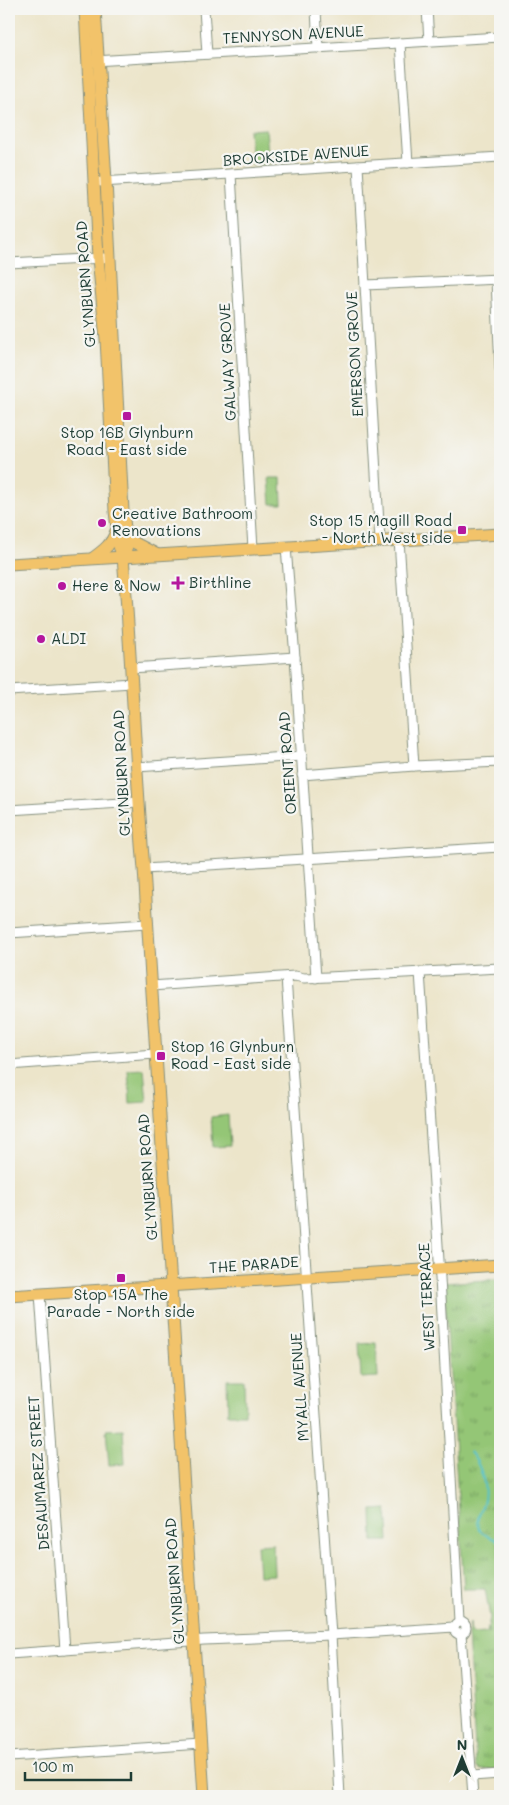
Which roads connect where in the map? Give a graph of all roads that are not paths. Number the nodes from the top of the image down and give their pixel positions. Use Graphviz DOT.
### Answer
graph roads {
  1 [pos="85,9"];
  2 [pos="95,9"];
  3 [pos="204,9"];
  4 [pos="316,9"];
  5 [pos="427,9"];
  6 [pos="500,37"];
  7 [pos="429,41"];
  8 [pos="400,43"];
  9 [pos="318,48"];
  10 [pos="207,54"];
  11 [pos="93,61"];
  12 [pos="500,157"];
  13 [pos="408,163"];
  14 [pos="358,166"];
  15 [pos="231,174"];
  16 [pos="100,182"];
  17 [pos="104,258"];
  18 [pos="9,263"];
  19 [pos="498,279"];
  20 [pos="365,285"];
  21 [pos="500,369"];
  22 [pos="121,532"];
  23 [pos="500,534"];
  24 [pos="399,540"];
  25 [pos="380,541"];
  26 [pos="286,547"];
  27 [pos="253,549"];
  28 [pos="157,554"];
  29 [pos="123,556"];
  30 [pos="91,558"];
  31 [pos="9,564"];
  32 [pos="295,657"];
  33 [pos="131,668"];
  34 [pos="132,683"];
  35 [pos="9,691"];
  36 [pos="302,756"];
  37 [pos="500,762"];
  38 [pos="414,766"];
  39 [pos="136,767"];
  40 [pos="302,775"];
  41 [pos="138,802"];
  42 [pos="9,810"];
  43 [pos="500,847"];
  44 [pos="309,859"];
  45 [pos="144,869"];
  46 [pos="147,924"];
  47 [pos="9,933"];
  48 [pos="500,968"];
  49 [pos="420,972"];
  50 [pos="286,977"];
  51 [pos="316,978"];
  52 [pos="151,986"];
  53 [pos="156,1054"];
  54 [pos="9,1065"];
  55 [pos="500,1265"];
  56 [pos="439,1269"];
  57 [pos="306,1277"];
  58 [pos="171,1285"];
  59 [pos="40,1294"];
  60 [pos="9,1296"];
  61 [pos="456,1624"];
  62 [pos="331,1635"];
  63 [pos="194,1642"];
  64 [pos="65,1650"];
  65 [pos="9,1654"];
  66 [pos="201,1744"];
  67 [pos="9,1757"];
  68 [pos="500,1774"];
  69 [pos="472,1776"];
  70 [pos="204,1796"];
  71 [pos="340,1796"];
  72 [pos="474,1796"];
  1 -- 11 [label="main road, GLYNBURN ROAD"];
  2 -- 11 [label="main road, GLYNBURN ROAD"];
  3 -- 10 [label="street"];
  4 -- 9 [label="street"];
  5 -- 7 [label="street"];
  6 -- 7 [label="street, TENNYSON AVENUE"];
  7 -- 8 [label="street, TENNYSON AVENUE"];
  8 -- 9 [label="street, TENNYSON AVENUE"];
  8 -- 13 [label="street"];
  9 -- 10 [label="street, TENNYSON AVENUE"];
  10 -- 11 [label="street, TENNYSON AVENUE"];
  11 -- 16 [label="main road, GLYNBURN ROAD"];
  12 -- 13 [label="street, BROOKSIDE AVENUE"];
  13 -- 14 [label="street, BROOKSIDE AVENUE"];
  14 -- 15 [label="street, BROOKSIDE AVENUE"];
  14 -- 20 [label="street, EMERSON GROVE"];
  15 -- 16 [label="street, BROOKSIDE AVENUE"];
  15 -- 27 [label="street, GALWAY GROVE"];
  16 -- 17 [label="main road, GLYNBURN ROAD"];
  17 -- 18 [label="street"];
  17 -- 22 [label="main road, GLYNBURN ROAD"];
  19 -- 20 [label="street"];
  19 -- 21 [label="street"];
  20 -- 25 [label="street, EMERSON GROVE"];
  22 -- 28 [label="main road"];
  22 -- 29 [label="main road, GLYNBURN ROAD"];
  22 -- 30 [label="main road"];
  23 -- 24 [label="main road"];
  24 -- 25 [label="main road"];
  24 -- 38 [label="street"];
  25 -- 26 [label="main road"];
  26 -- 27 [label="main road"];
  26 -- 32 [label="street, ORIENT ROAD"];
  27 -- 28 [label="main road"];
  28 -- 29 [label="main road"];
  29 -- 30 [label="main road"];
  29 -- 33 [label="main road, GLYNBURN ROAD"];
  30 -- 31 [label="main road"];
  32 -- 33 [label="street"];
  32 -- 36 [label="street, ORIENT ROAD"];
  33 -- 34 [label="main road, GLYNBURN ROAD"];
  34 -- 35 [label="street"];
  34 -- 39 [label="main road, GLYNBURN ROAD"];
  36 -- 39 [label="street"];
  36 -- 40 [label="street, ORIENT ROAD"];
  37 -- 38 [label="street"];
  38 -- 40 [label="street"];
  39 -- 41 [label="main road, GLYNBURN ROAD"];
  40 -- 44 [label="street, ORIENT ROAD"];
  41 -- 42 [label="street"];
  41 -- 45 [label="main road, GLYNBURN ROAD"];
  43 -- 44 [label="street"];
  44 -- 45 [label="street"];
  44 -- 51 [label="street, ORIENT ROAD"];
  45 -- 46 [label="main road, GLYNBURN ROAD"];
  46 -- 47 [label="street"];
  46 -- 52 [label="main road, GLYNBURN ROAD"];
  48 -- 49 [label="street"];
  49 -- 51 [label="street"];
  49 -- 56 [label="street, WEST TERRACE"];
  50 -- 51 [label="street"];
  50 -- 52 [label="street"];
  50 -- 57 [label="street, MYALL AVENUE"];
  52 -- 53 [label="main road, GLYNBURN ROAD"];
  53 -- 54 [label="street"];
  53 -- 58 [label="main road, GLYNBURN ROAD"];
  55 -- 56 [label="main road, THE PARADE"];
  56 -- 57 [label="main road, THE PARADE"];
  56 -- 61 [label="street, WEST TERRACE"];
  57 -- 58 [label="main road, THE PARADE"];
  57 -- 62 [label="street, MYALL AVENUE"];
  58 -- 59 [label="main road, THE PARADE"];
  58 -- 63 [label="main road, GLYNBURN ROAD"];
  59 -- 60 [label="main road, THE PARADE"];
  59 -- 64 [label="street, DESAUMAREZ STREET"];
  61 -- 62 [label="street"];
  61 -- 69 [label="street"];
  62 -- 63 [label="street"];
  62 -- 71 [label="street, MYALL AVENUE"];
  63 -- 64 [label="street"];
  63 -- 66 [label="main road, GLYNBURN ROAD"];
  64 -- 65 [label="street"];
  66 -- 67 [label="street"];
  66 -- 70 [label="main road, GLYNBURN ROAD"];
  68 -- 69 [label="street"];
  69 -- 72 [label="street"];
}
